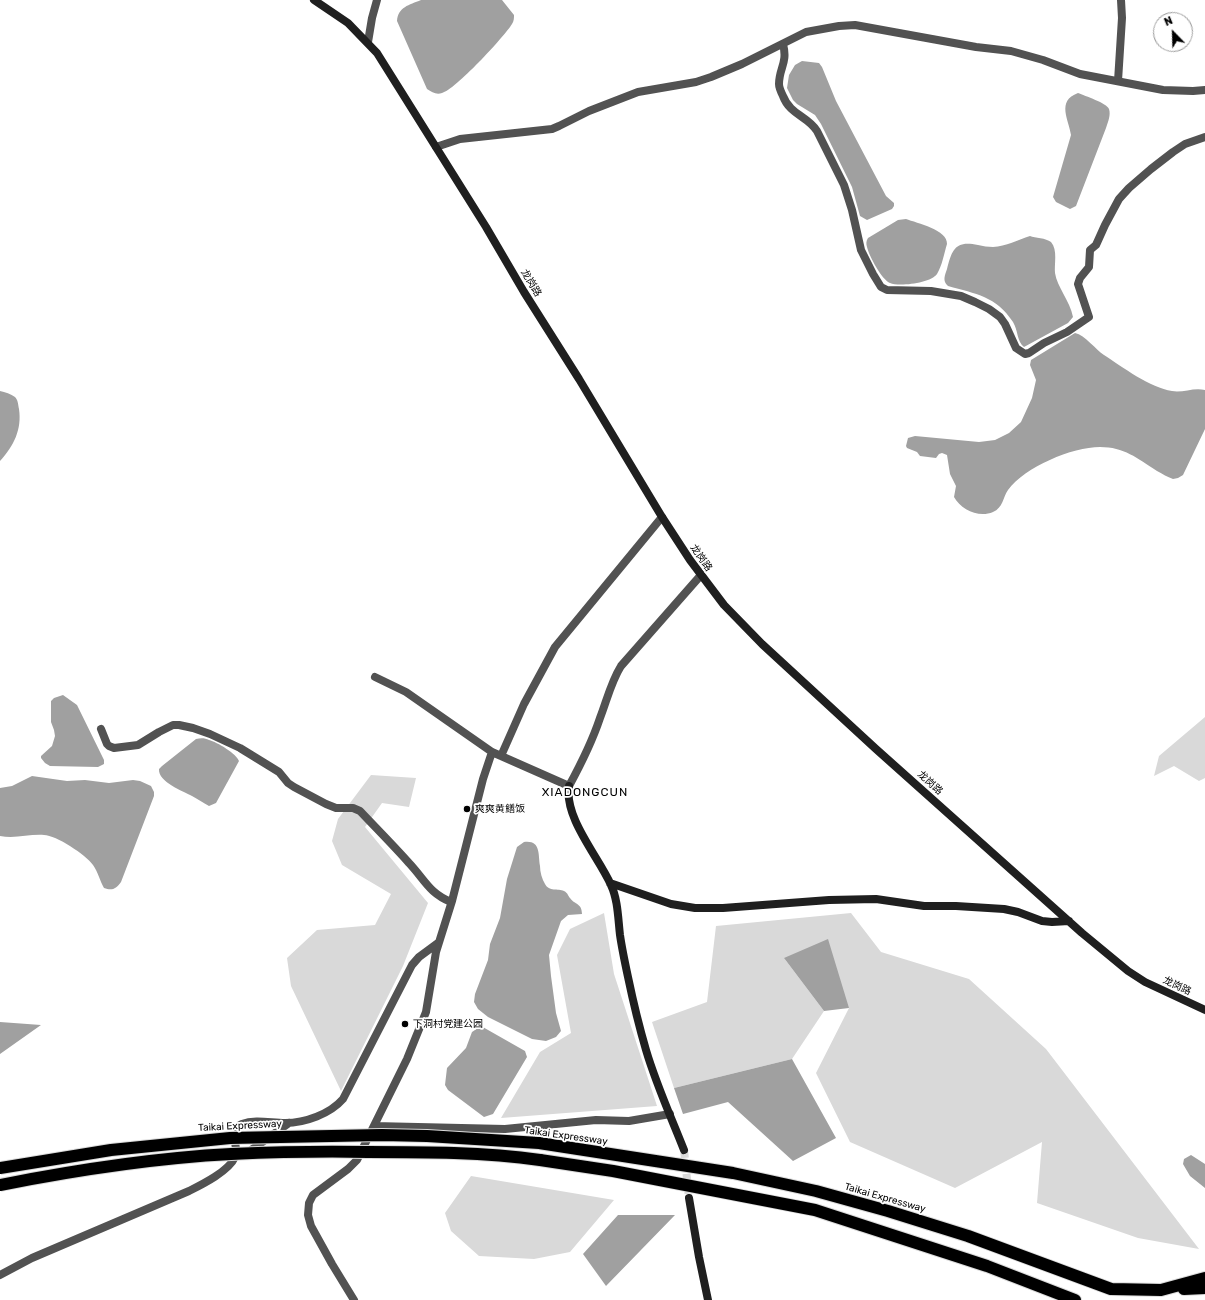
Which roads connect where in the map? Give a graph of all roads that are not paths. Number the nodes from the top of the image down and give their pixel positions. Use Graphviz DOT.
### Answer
graph roads {
  1 [pos="314,0"];
  2 [pos="377,0"];
  3 [pos="1121,0"];
  4 [pos="368,42"];
  5 [pos="783,44"];
  6 [pos="1118,81"];
  7 [pos="1205,90"];
  8 [pos="1205,137"];
  9 [pos="436,147"];
  10 [pos="662,517"];
  11 [pos="701,575"];
  12 [pos="375,676"];
  13 [pos="101,729"];
  14 [pos="492,752"];
  15 [pos="501,756"];
  16 [pos="569,786"];
  17 [pos="610,883"];
  18 [pos="451,902"];
  19 [pos="1069,920"];
  20 [pos="438,943"];
  21 [pos="1205,1010"];
  22 [pos="670,1114"];
  23 [pos="289,1123"];
  24 [pos="374,1126"];
  25 [pos="684,1150"];
  26 [pos="229,1166"];
  27 [pos="0,1168"];
  28 [pos="0,1185"];
  29 [pos="689,1198"];
  30 [pos="0,1275"];
  31 [pos="1205,1278"];
  32 [pos="1205,1288"];
  33 [pos="1161,1290"];
  34 [pos="354,1300"];
  35 [pos="708,1300"];
  36 [pos="1075,1300"];
  1 -- 4 [label="main road, 龙岗路"];
  2 -- 4 [label="street"];
  3 -- 6 [label="street"];
  4 -- 9 [label="main road, 龙岗路"];
  5 -- 6 [label="street"];
  5 -- 8 [label="street"];
  5 -- 9 [label="street"];
  6 -- 7 [label="street"];
  9 -- 10 [label="main road, 龙岗路"];
  10 -- 11 [label="main road, 龙岗路"];
  10 -- 15 [label="street"];
  11 -- 16 [label="street"];
  11 -- 19 [label="main road, 龙岗路"];
  12 -- 14 [label="street"];
  13 -- 18 [label="street"];
  14 -- 15 [label="street"];
  14 -- 18 [label="street"];
  15 -- 16 [label="street"];
  16 -- 17 [label="main road"];
  17 -- 19 [label="main road"];
  17 -- 22 [label="main road"];
  18 -- 20 [label="street"];
  19 -- 21 [label="main road, 龙岗路"];
  20 -- 23 [label="street"];
  20 -- 24 [label="street"];
  22 -- 24 [label="street"];
  22 -- 25 [label="main road"];
  23 -- 26 [label="street"];
  23 -- 26 [label="street"];
  24 -- 34 [label="street"];
  26 -- 30 [label="street"];
  27 -- 33 [label="highway, Taikai Expressway, bridge"];
  28 -- 36 [label="highway, bridge"];
  29 -- 35 [label="main road"];
  31 -- 33 [label="highway"];
  32 -- 33 [label="highway"];
}
